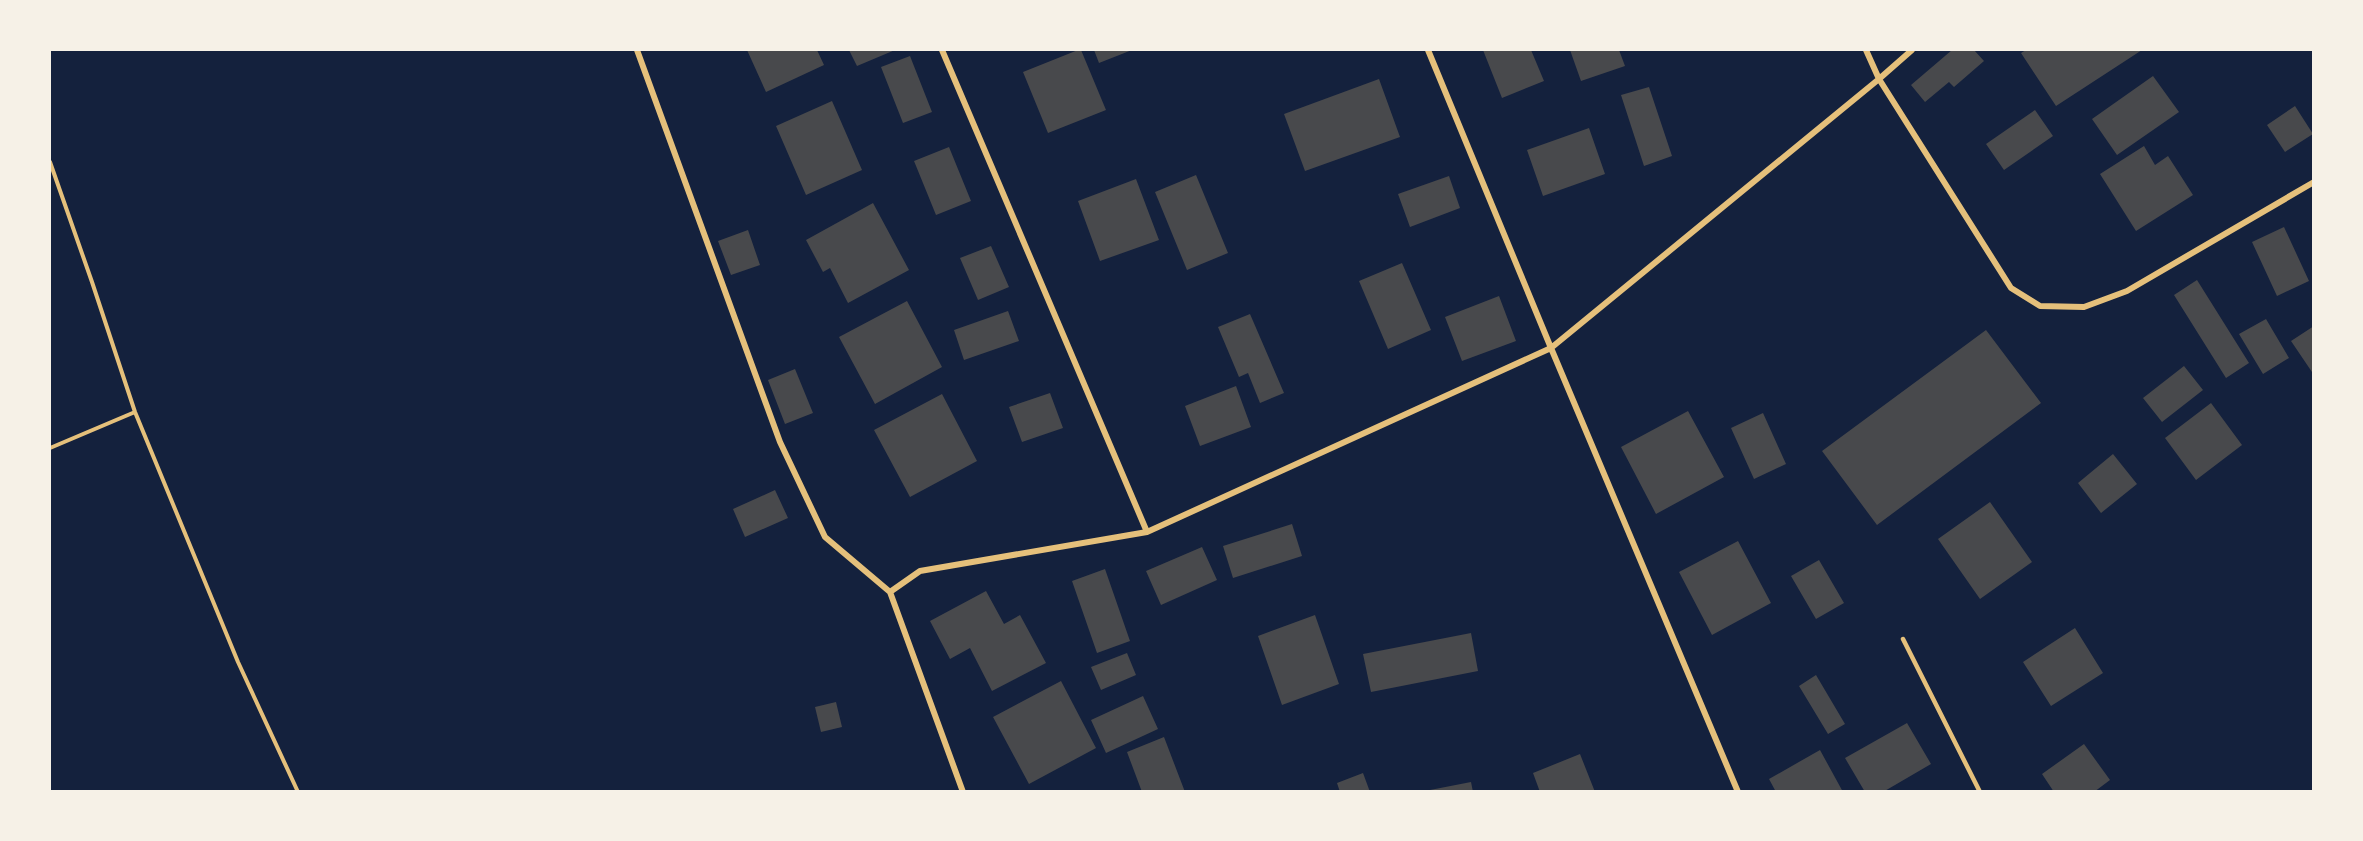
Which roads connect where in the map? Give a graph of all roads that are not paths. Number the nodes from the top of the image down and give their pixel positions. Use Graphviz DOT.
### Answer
graph roads {
  1 [pos="637,50"];
  2 [pos="942,50"];
  3 [pos="1428,50"];
  4 [pos="1866,50"];
  5 [pos="1912,50"];
  6 [pos="1879,79"];
  7 [pos="2313,182"];
  8 [pos="1551,348"];
  9 [pos="1147,532"];
  10 [pos="890,592"];
  11 [pos="1903,639"];
  12 [pos="963,792"];
  13 [pos="1738,792"];
  14 [pos="1980,792"];
  1 -- 10 [label="street"];
  2 -- 9 [label="street"];
  3 -- 8 [label="street"];
  4 -- 6 [label="street"];
  5 -- 6 [label="street"];
  6 -- 7 [label="street"];
  6 -- 8 [label="street"];
  8 -- 9 [label="street"];
  8 -- 13 [label="street"];
  9 -- 10 [label="street"];
  10 -- 12 [label="street"];
  11 -- 14 [label="lane"];
}
